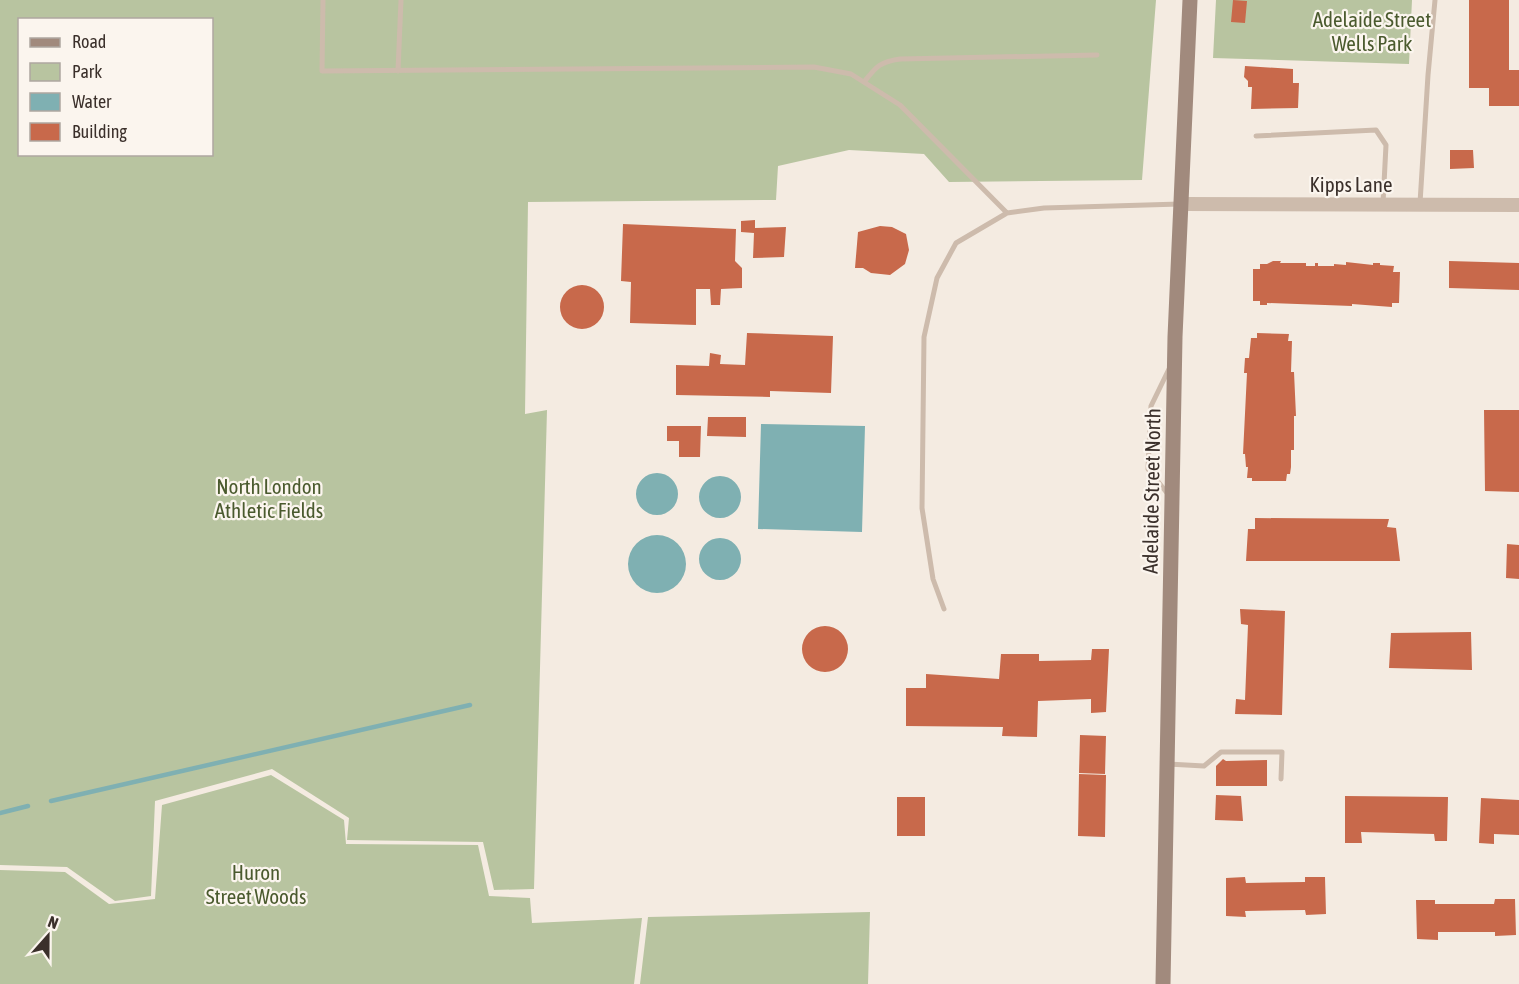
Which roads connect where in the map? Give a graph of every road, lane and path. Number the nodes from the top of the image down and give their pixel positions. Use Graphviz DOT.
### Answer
graph roads {
  1 [pos="323,0"];
  2 [pos="401,0"];
  3 [pos="1190,0"];
  4 [pos="1435,0"];
  5 [pos="1097,55"];
  6 [pos="398,71"];
  7 [pos="864,82"];
  8 [pos="1256,136"];
  9 [pos="1182,204"];
  10 [pos="1382,205"];
  11 [pos="1419,205"];
  12 [pos="1519,205"];
  13 [pos="1007,213"];
  14 [pos="1175,357"];
  15 [pos="1172,498"];
  16 [pos="944,609"];
  17 [pos="1167,764"];
  18 [pos="1281,779"];
  19 [pos="1163,984"];
  1 -- 6 [label="lane"];
  2 -- 6 [label="lane"];
  3 -- 9 [label="main road, Adelaide Street North"];
  4 -- 11 [label="lane"];
  5 -- 7 [label="lane"];
  6 -- 7 [label="lane"];
  7 -- 13 [label="lane"];
  8 -- 10 [label="lane"];
  9 -- 10 [label="street, Kipps Lane"];
  9 -- 13 [label="lane"];
  9 -- 14 [label="main road, Adelaide Street North"];
  10 -- 11 [label="street, Kipps Lane"];
  11 -- 12 [label="street, Kipps Lane"];
  13 -- 16 [label="lane"];
  14 -- 15 [label="main road, Adelaide Street North"];
  14 -- 15 [label="lane"];
  15 -- 17 [label="main road, Adelaide Street North"];
  17 -- 18 [label="lane"];
  17 -- 19 [label="main road, Adelaide Street North"];
}
